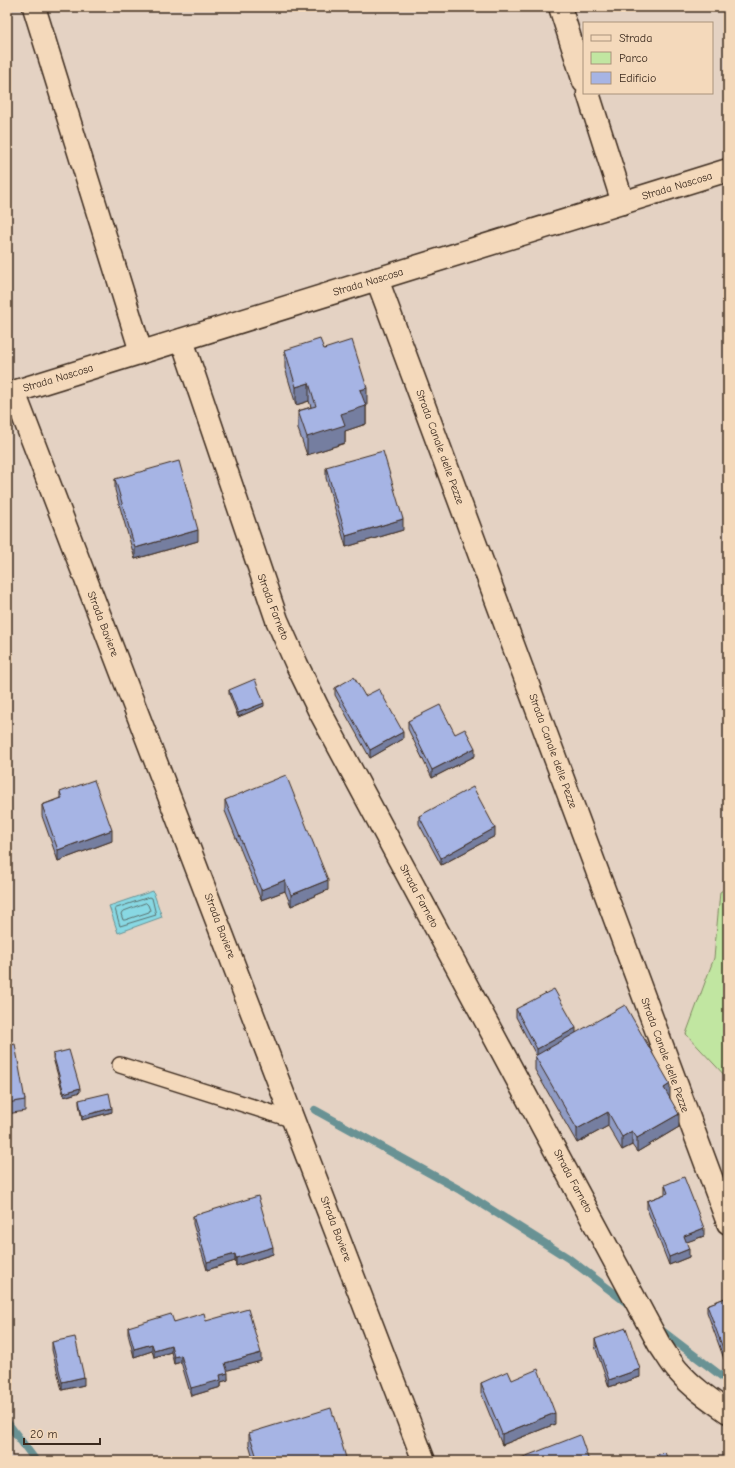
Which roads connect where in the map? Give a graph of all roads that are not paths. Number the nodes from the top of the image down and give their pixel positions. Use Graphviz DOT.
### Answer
graph roads {
  1 [pos="34,7"];
  2 [pos="560,7"];
  3 [pos="583,79"];
  4 [pos="588,94"];
  5 [pos="728,170"];
  6 [pos="623,203"];
  7 [pos="378,279"];
  8 [pos="182,340"];
  9 [pos="141,352"];
  10 [pos="11,393"];
  11 [pos="120,1065"];
  12 [pos="294,1120"];
  13 [pos="728,1223"];
  14 [pos="728,1412"];
  15 [pos="424,1461"];
  1 -- 9 [label="street"];
  2 -- 3 [label="street"];
  4 -- 6 [label="street"];
  5 -- 6 [label="street, Strada Nascosa"];
  6 -- 7 [label="street, Strada Nascosa"];
  7 -- 8 [label="street, Strada Nascosa"];
  7 -- 13 [label="street, Strada Canale delle Pezze"];
  8 -- 9 [label="street, Strada Nascosa"];
  8 -- 14 [label="street, Strada Farneto"];
  9 -- 10 [label="street, Strada Nascosa"];
  10 -- 12 [label="street, Strada Baviere"];
  11 -- 12 [label="lane"];
  12 -- 15 [label="street, Strada Baviere"];
}
